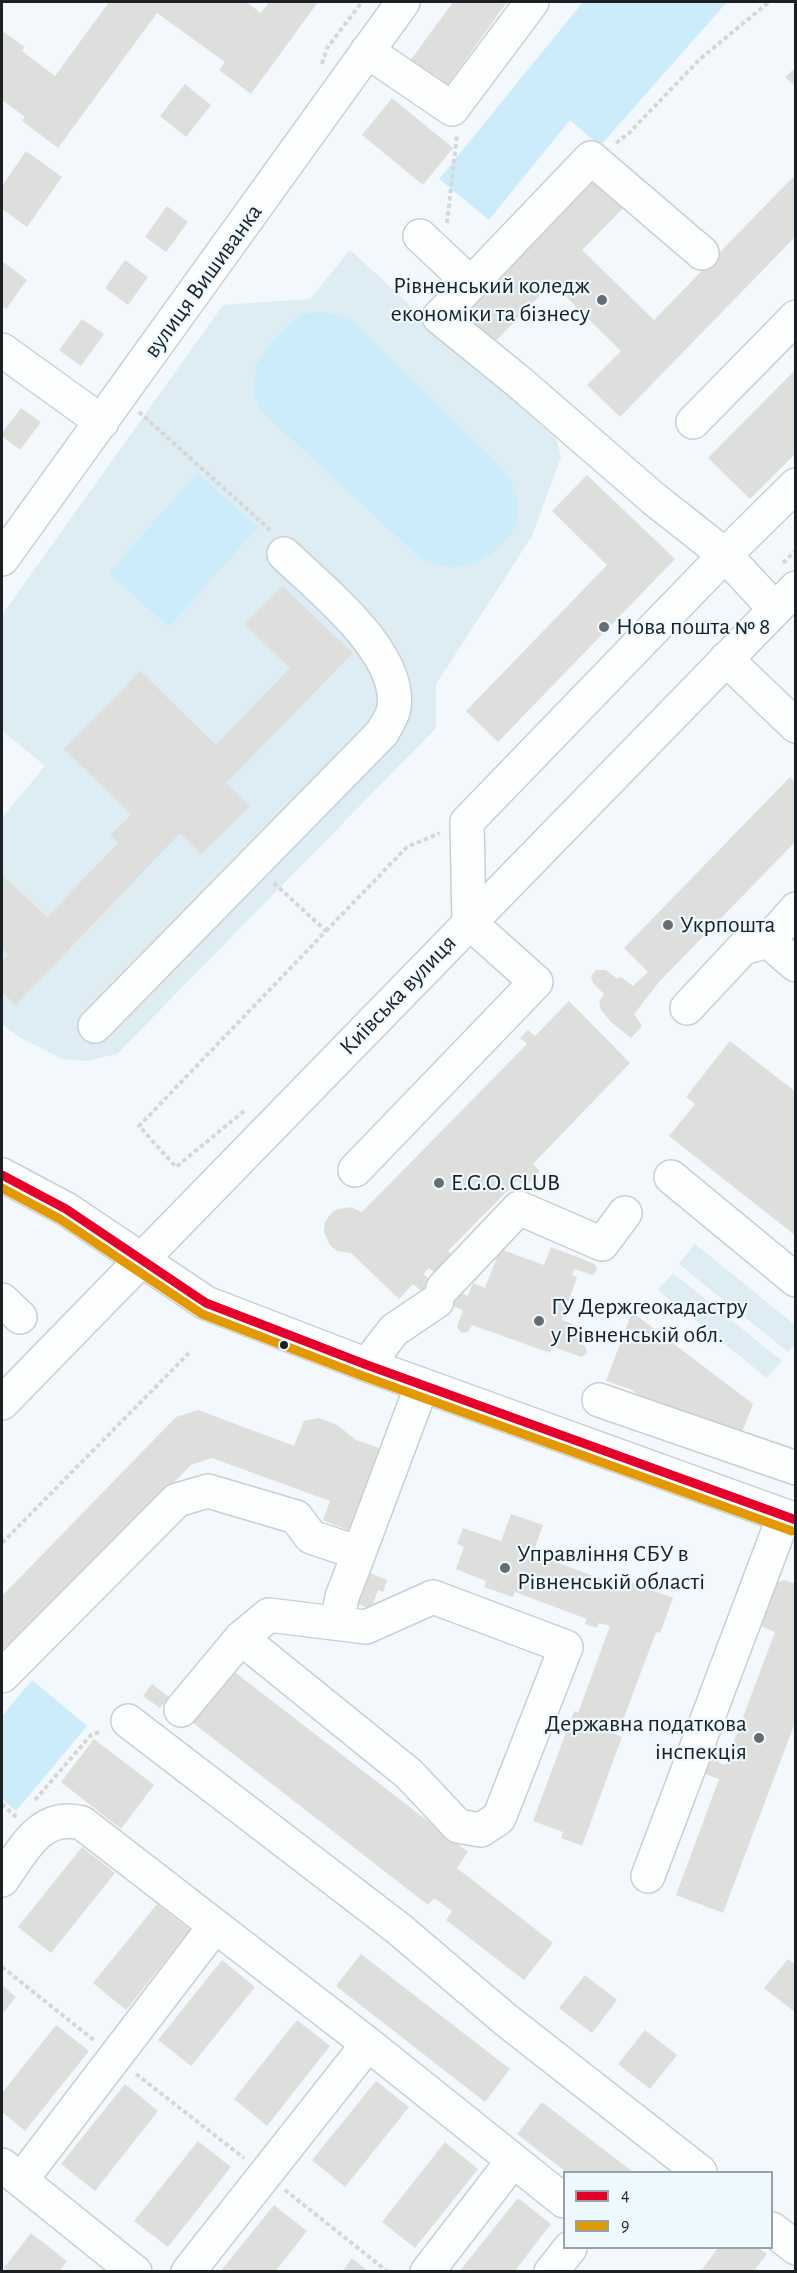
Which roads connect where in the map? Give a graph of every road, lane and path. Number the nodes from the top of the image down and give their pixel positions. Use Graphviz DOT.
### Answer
graph roads {
  1 [pos="403,2"];
  2 [pos="532,2"];
  3 [pos="769,2"];
  4 [pos="367,51"];
  5 [pos="452,109"];
  6 [pos="612,146"];
  7 [pos="429,244"];
  8 [pos="702,253"];
  9 [pos="470,283"];
  10 [pos="795,317"];
  11 [pos="2,350"];
  12 [pos="136,410"];
  13 [pos="102,422"];
  14 [pos="693,422"];
  15 [pos="795,485"];
  16 [pos="284,554"];
  17 [pos="725,555"];
  18 [pos="2,559"];
  19 [pos="785,598"];
  20 [pos="726,659"];
  21 [pos="795,726"];
  22 [pos="467,822"];
  23 [pos="253,864"];
  24 [pos="795,909"];
  25 [pos="469,922"];
  26 [pos="326,931"];
  27 [pos="768,940"];
  28 [pos="795,965"];
  29 [pos="687,1008"];
  30 [pos="95,1026"];
  31 [pos="176,1167"];
  32 [pos="355,1170"];
  33 [pos="2,1175"];
  34 [pos="671,1178"];
  35 [pos="625,1213"];
  36 [pos="141,1259"];
  37 [pos="795,1280"];
  38 [pos="189,1353"];
  39 [pos="368,1365"];
  40 [pos="422,1385"];
  41 [pos="599,1400"];
  42 [pos="2,1403"];
  43 [pos="795,1468"];
  44 [pos="790,1518"];
  45 [pos="2,1543"];
  46 [pos="359,1553"];
  47 [pos="337,1622"];
  48 [pos="241,1638"];
  49 [pos="2,1676"];
  50 [pos="181,1710"];
  51 [pos="128,1721"];
  52 [pos="33,1802"];
  53 [pos="2,1804"];
  54 [pos="19,1819"];
  55 [pos="648,1876"];
  56 [pos="2,1880"];
  57 [pos="215,1926"];
  58 [pos="2,1967"];
  59 [pos="368,2044"];
  60 [pos="115,2057"];
  61 [pos="512,2162"];
  62 [pos="699,2171"];
  63 [pos="265,2174"];
  64 [pos="8,2179"];
  65 [pos="563,2200"];
  66 [pos="773,2231"];
  67 [pos="795,2248"];
  68 [pos="568,2249"];
  69 [pos="100,2271"];
  70 [pos="135,2271"];
  71 [pos="188,2271"];
  72 [pos="388,2271"];
  73 [pos="427,2271"];
  74 [pos="551,2271"];
  1 -- 4 [label="main road, вулиця Вишиванка"];
  2 -- 5 [label="main road"];
  3 -- 6 [label="path"];
  4 -- 5 [label="main road"];
  4 -- 13 [label="main road, вулиця Вишиванка"];
  5 -- 7 [label="path"];
  7 -- 9 [label="main road"];
  8 -- 9 [label="main road"];
  9 -- 17 [label="main road"];
  10 -- 14 [label="main road"];
  11 -- 13 [label="main road"];
  12 -- 16 [label="path"];
  13 -- 18 [label="main road, вулиця Вишиванка"];
  15 -- 17 [label="main road"];
  16 -- 23 [label="main road"];
  17 -- 19 [label="main road"];
  17 -- 22 [label="main road"];
  19 -- 20 [label="main road, Київська вулиця"];
  20 -- 21 [label="main road"];
  20 -- 25 [label="main road, Київська вулиця"];
  22 -- 25 [label="main road"];
  22 -- 26 [label="path"];
  23 -- 26 [label="path"];
  23 -- 30 [label="main road"];
  24 -- 27 [label="main road"];
  25 -- 32 [label="main road"];
  25 -- 36 [label="main road, Київська вулиця"];
  26 -- 31 [label="path"];
  27 -- 28 [label="main road"];
  27 -- 29 [label="main road"];
  33 -- 36 [label="main road"];
  34 -- 37 [label="main road"];
  35 -- 39 [label="main road"];
  36 -- 39 [label="main road"];
  36 -- 42 [label="main road, Київська вулиця"];
  38 -- 45 [label="path"];
  39 -- 40 [label="main road"];
  40 -- 44 [label="main road"];
  40 -- 46 [label="main road"];
  41 -- 43 [label="main road"];
  44 -- 55 [label="main road"];
  46 -- 47 [label="main road"];
  46 -- 49 [label="main road"];
  47 -- 48 [label="main road"];
  47 -- 48 [label="main road"];
  48 -- 50 [label="main road"];
  51 -- 52 [label="path"];
  51 -- 62 [label="main road"];
  53 -- 54 [label="path"];
  56 -- 57 [label="main road"];
  57 -- 59 [label="main road"];
  57 -- 60 [label="main road"];
  58 -- 60 [label="path"];
  59 -- 61 [label="main road"];
  59 -- 63 [label="main road"];
  60 -- 63 [label="path"];
  60 -- 64 [label="main road"];
  61 -- 65 [label="main road"];
  61 -- 73 [label="main road"];
  63 -- 71 [label="main road"];
  63 -- 72 [label="path"];
  64 -- 69 [label="main road"];
  64 -- 70 [label="main road"];
  66 -- 67 [label="main road"];
  68 -- 74 [label="main road"];
}
